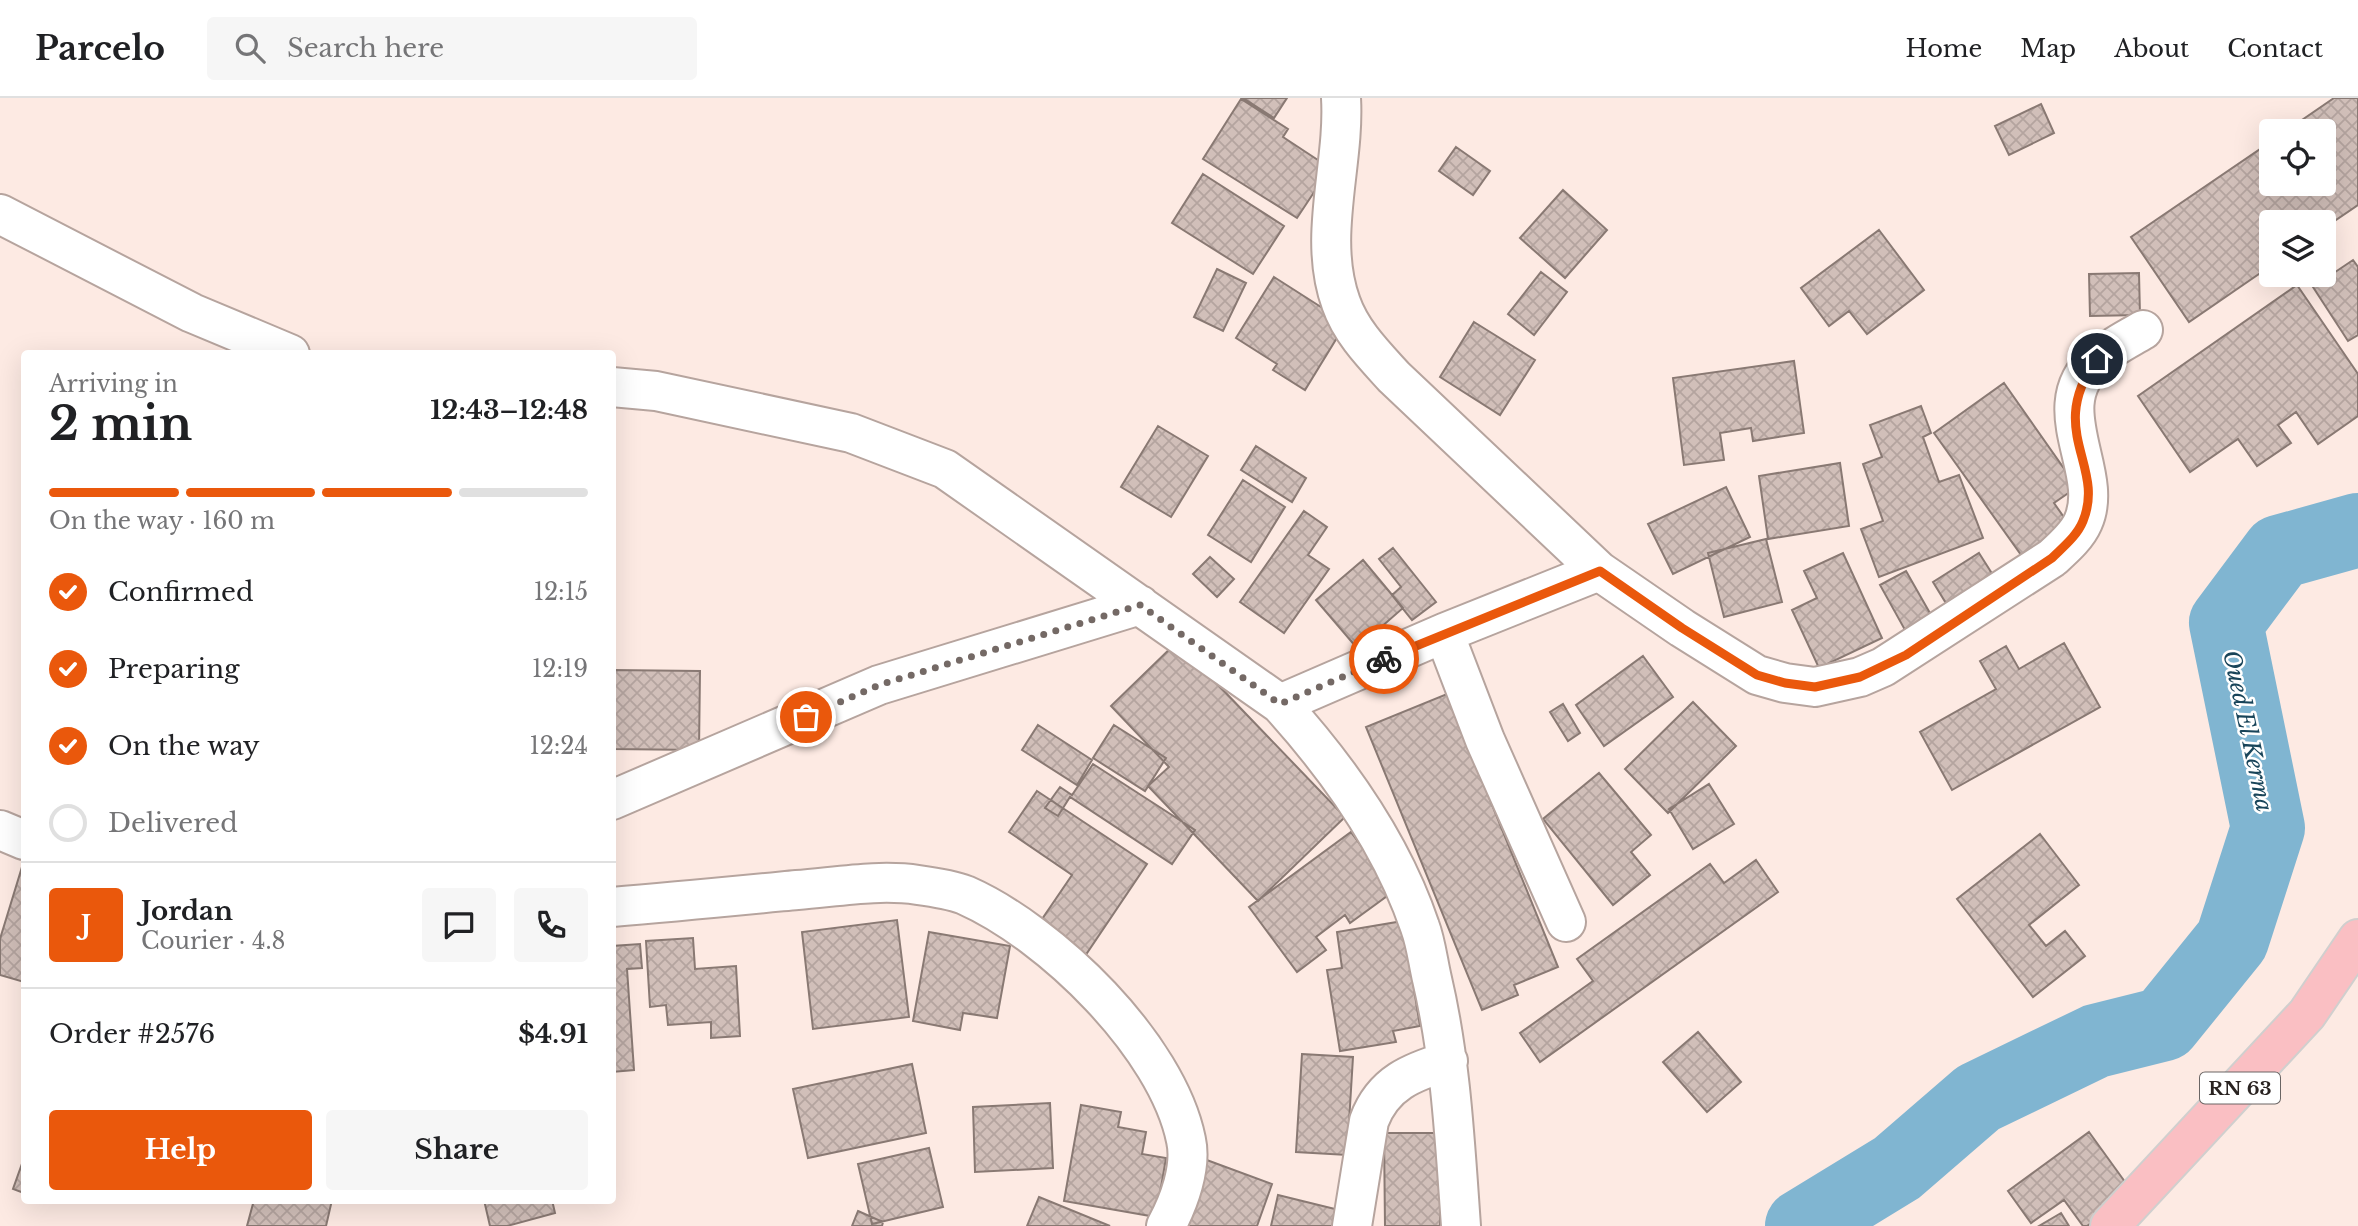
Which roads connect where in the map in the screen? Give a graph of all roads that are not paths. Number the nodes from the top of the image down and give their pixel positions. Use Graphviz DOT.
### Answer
graph roads {
  1 [pos="1341,98"];
  2 [pos="0,214"];
  3 [pos="2143,330"];
  4 [pos="280,350"];
  5 [pos="616,387"];
  6 [pos="1600,571"];
  7 [pos="1140,605"];
  8 [pos="1444,633"];
  9 [pos="1280,704"];
  10 [pos="616,798"];
  11 [pos="0,830"];
  12 [pos="21,839"];
  13 [pos="616,907"];
  14 [pos="1566,922"];
  15 [pos="2358,939"];
  16 [pos="1448,1061"];
  17 [pos="1166,1226"];
  18 [pos="1352,1226"];
  19 [pos="1461,1226"];
  20 [pos="2110,1226"];
  1 -- 6 [label="street"];
  2 -- 4 [label="street"];
  3 -- 6 [label="street"];
  5 -- 7 [label="street"];
  6 -- 8 [label="street"];
  7 -- 9 [label="street"];
  7 -- 10 [label="street"];
  8 -- 9 [label="street"];
  8 -- 14 [label="street"];
  9 -- 16 [label="street"];
  11 -- 12 [label="street"];
  13 -- 17 [label="street"];
  15 -- 20 [label="main road, RN 63"];
  16 -- 18 [label="street"];
  16 -- 19 [label="street"];
}
